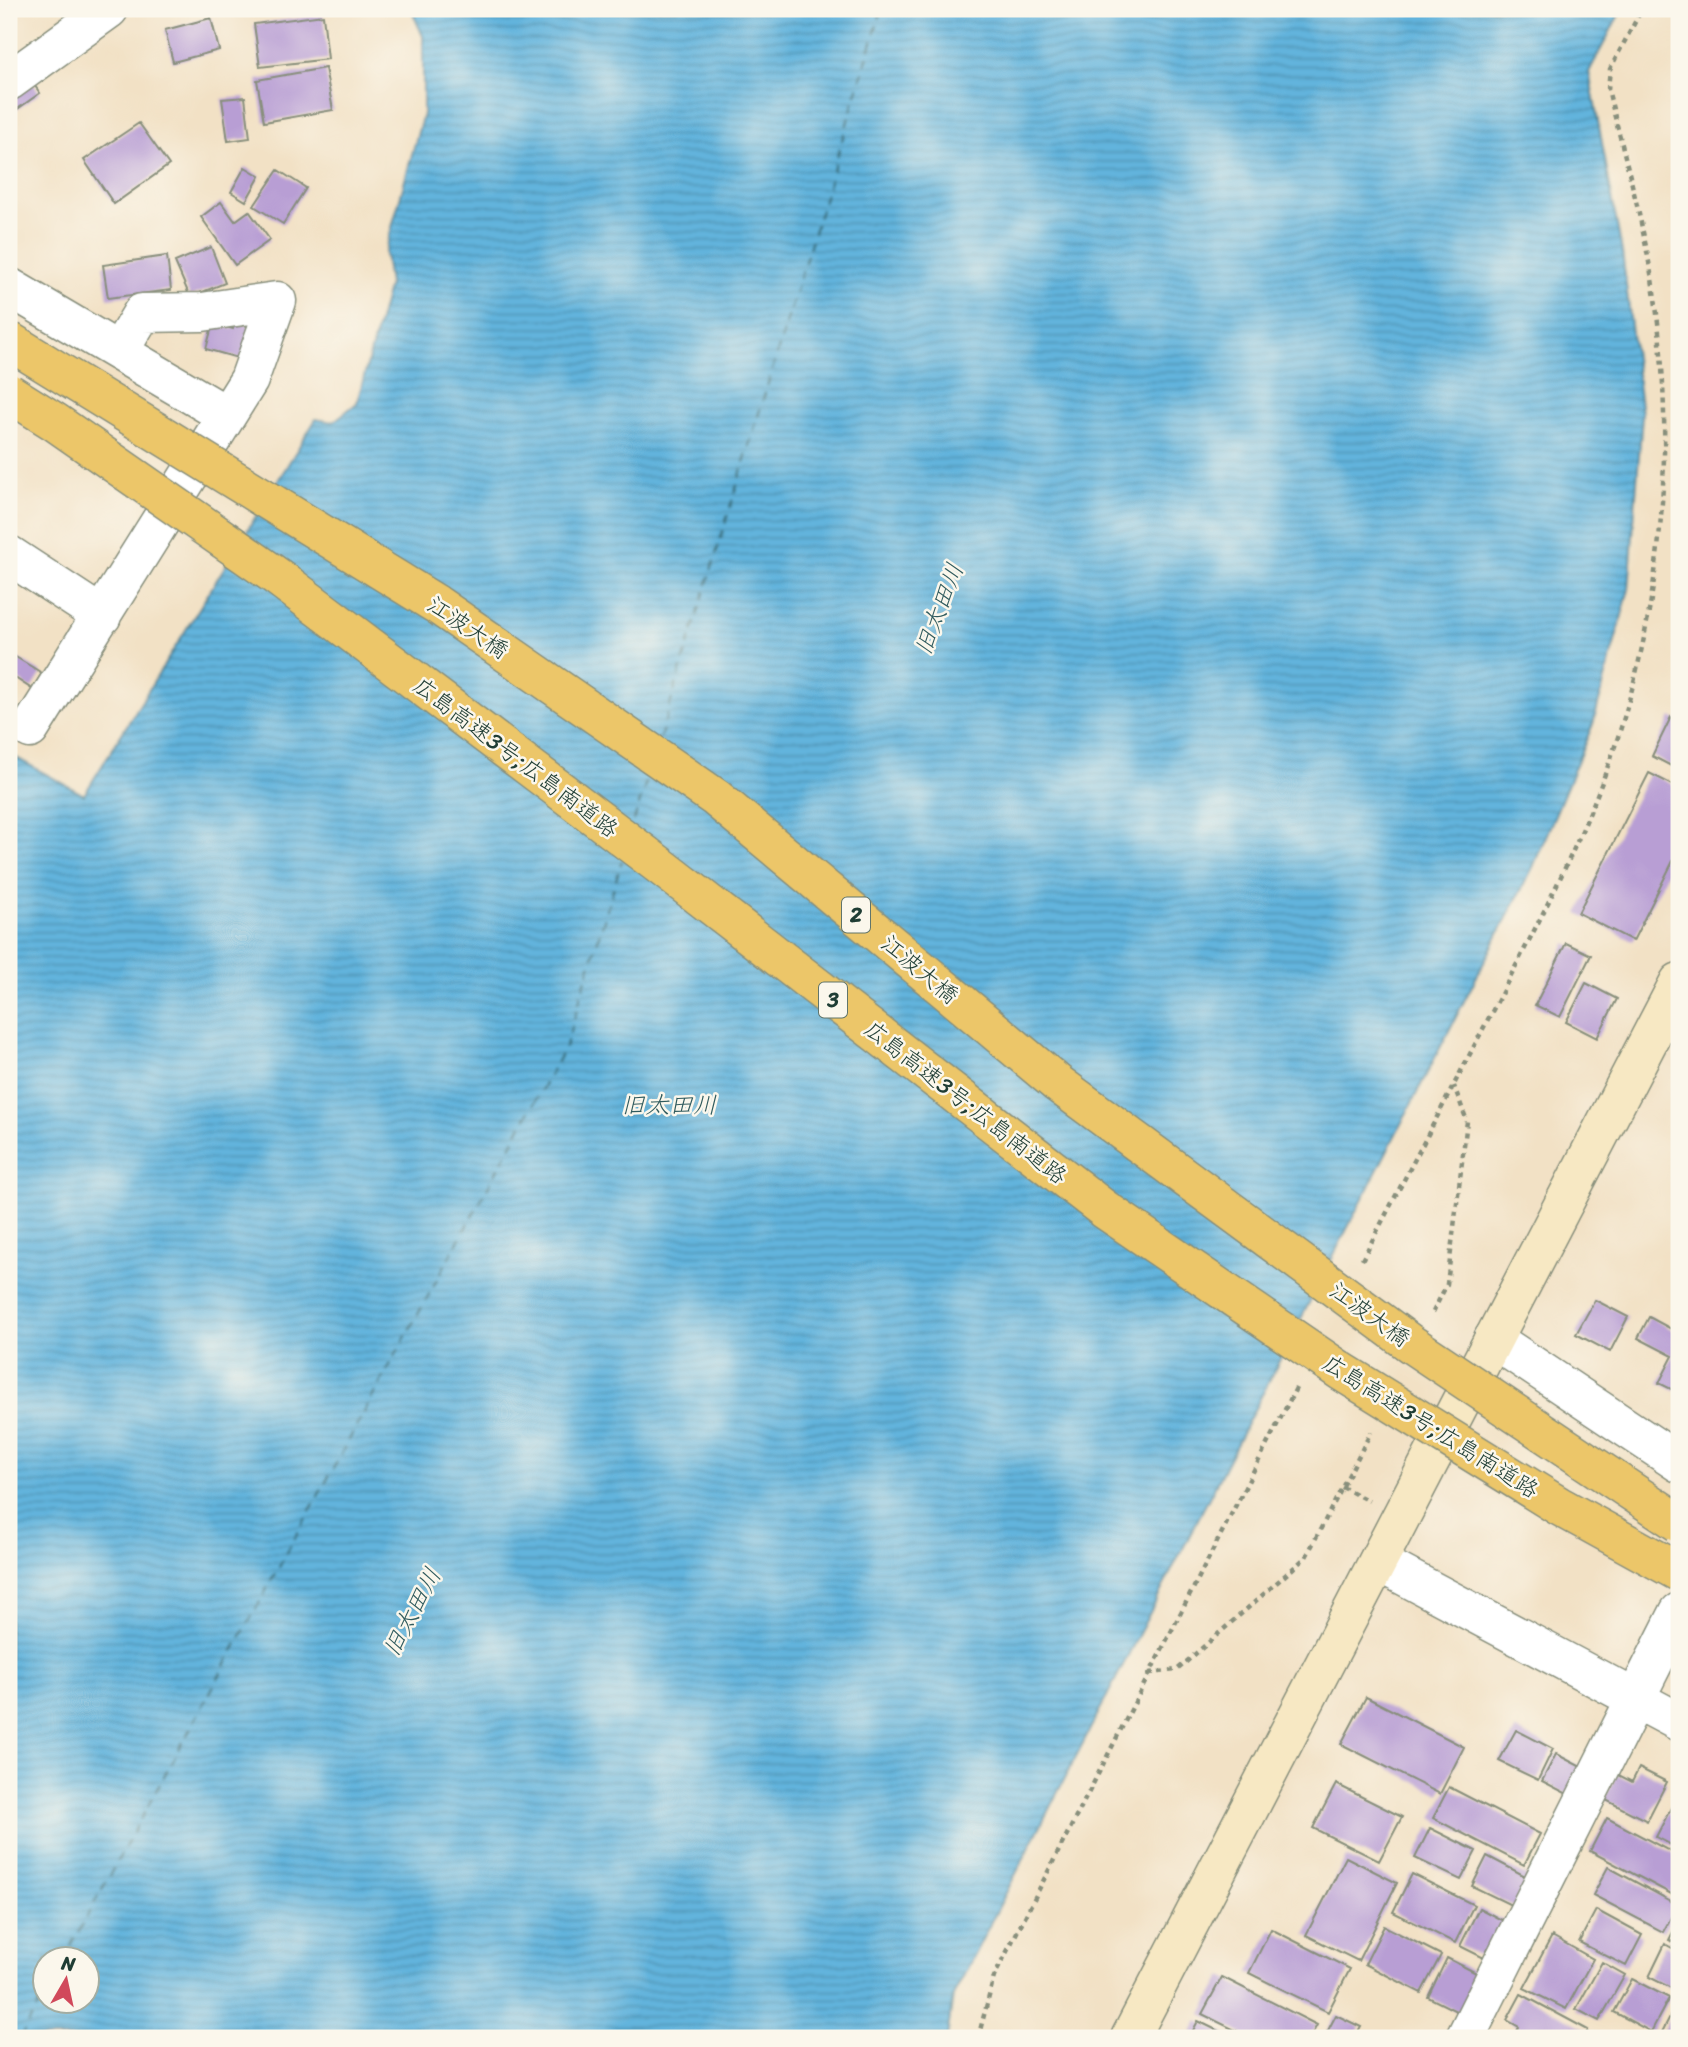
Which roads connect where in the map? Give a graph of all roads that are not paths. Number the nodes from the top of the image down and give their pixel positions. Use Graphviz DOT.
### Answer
graph roads {
  1 [pos="109,9"];
  2 [pos="9,80"];
  3 [pos="9,287"];
  4 [pos="9,341"];
  5 [pos="120,350"];
  6 [pos="9,393"];
  7 [pos="226,415"];
  8 [pos="9,555"];
  9 [pos="102,616"];
  10 [pos="30,729"];
  11 [pos="1679,982"];
  12 [pos="1493,1339"];
  13 [pos="1679,1463"];
  14 [pos="1679,1523"];
  15 [pos="1378,1562"];
  16 [pos="1679,1572"];
  17 [pos="1679,1612"];
  18 [pos="1636,1698"];
  19 [pos="1679,1722"];
  20 [pos="1130,2038"];
  21 [pos="1465,2038"];
  1 -- 2 [label="street"];
  3 -- 5 [label="street"];
  4 -- 14 [label="highway, 江波大橋 / 2, bridge"];
  5 -- 7 [label="street"];
  5 -- 7 [label="street"];
  6 -- 16 [label="highway, 広島高速3号;広島南道路 / 3, bridge"];
  7 -- 9 [label="street"];
  8 -- 9 [label="street"];
  9 -- 10 [label="street"];
  11 -- 12 [label="street"];
  12 -- 13 [label="street"];
  12 -- 15 [label="street"];
  15 -- 18 [label="street"];
  15 -- 20 [label="street"];
  17 -- 18 [label="street"];
  18 -- 19 [label="street"];
  18 -- 21 [label="street"];
}
